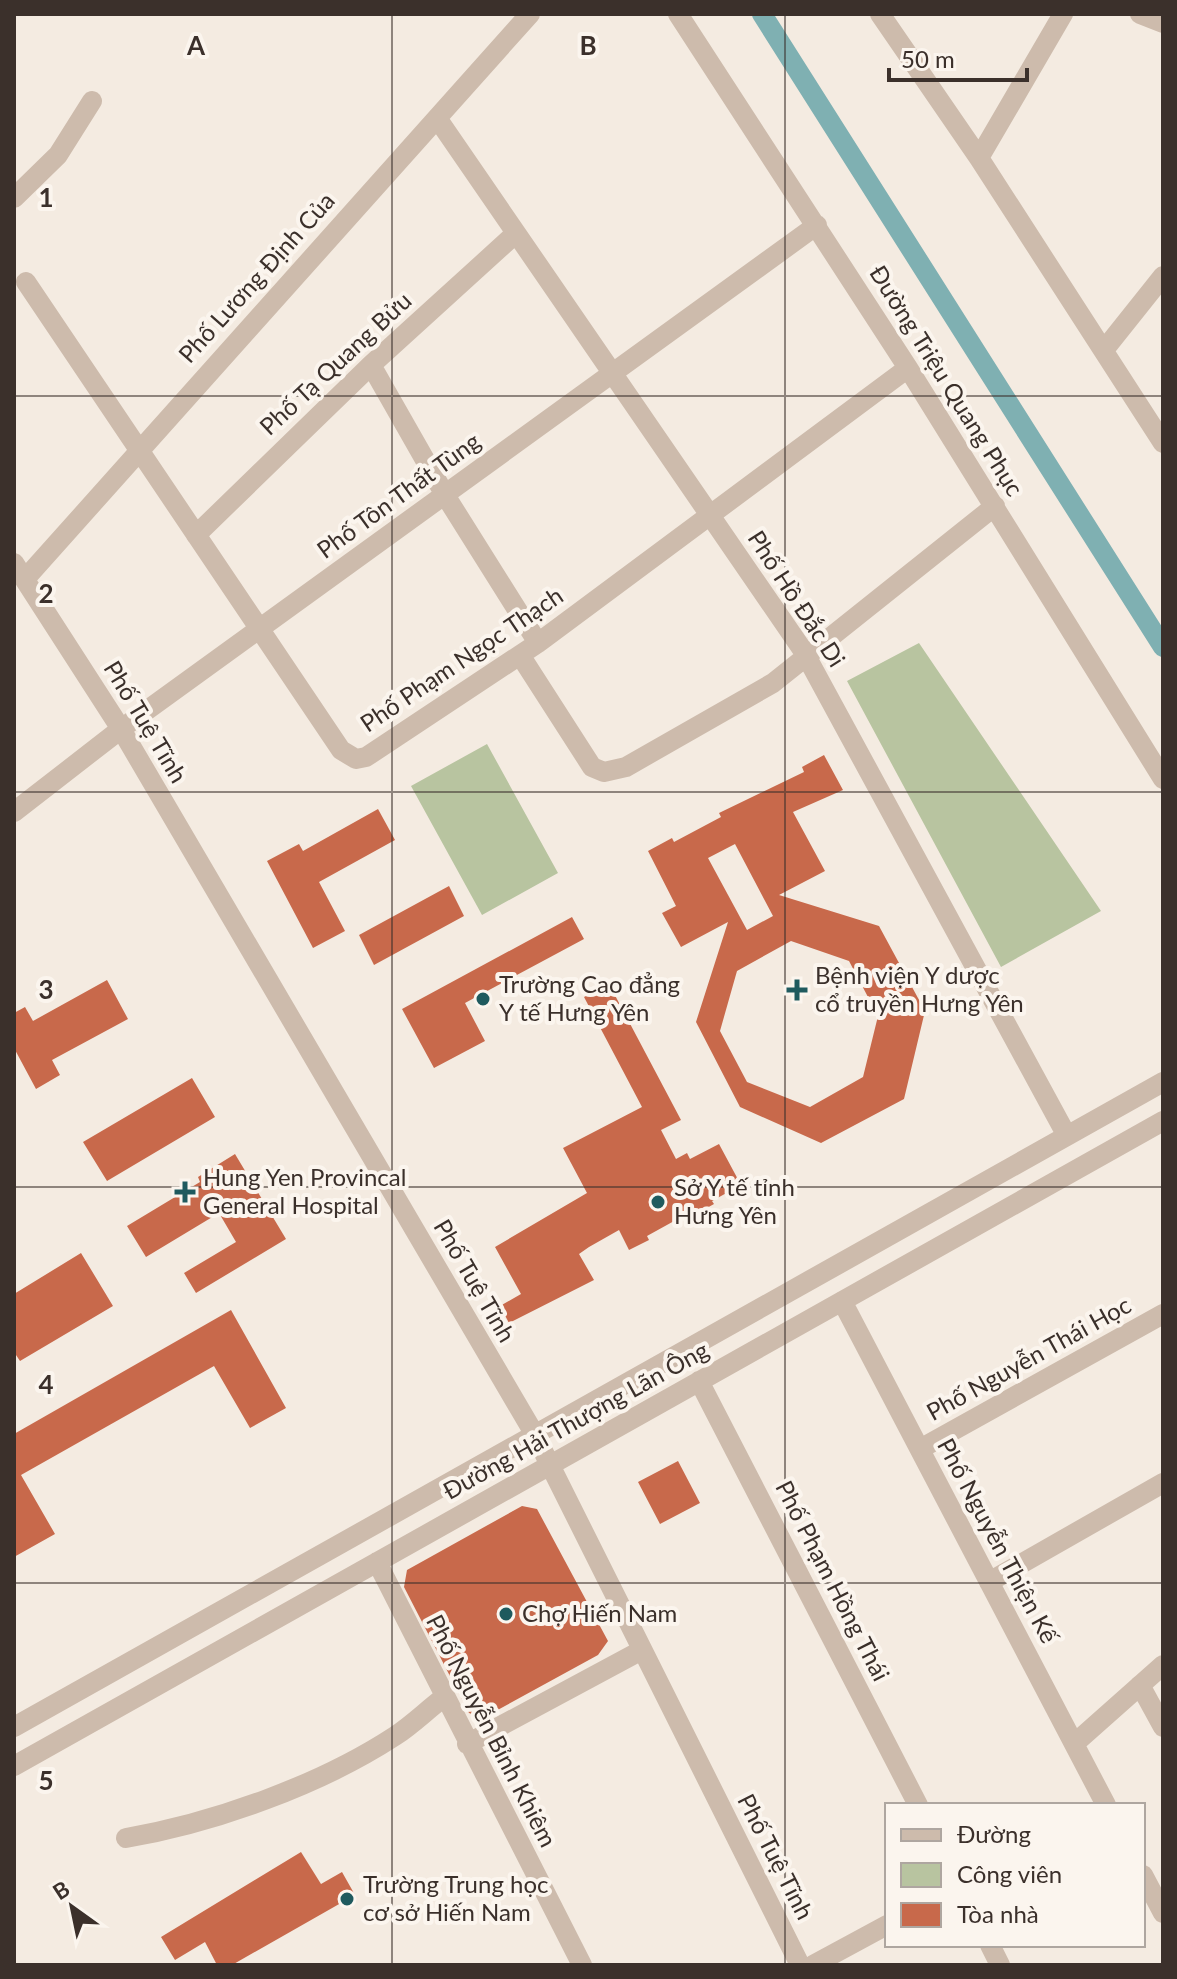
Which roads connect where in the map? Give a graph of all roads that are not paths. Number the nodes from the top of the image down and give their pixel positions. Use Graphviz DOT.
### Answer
graph roads {
  1 [pos="530,14"];
  2 [pos="678,14"];
  3 [pos="880,14"];
  4 [pos="1063,14"];
  5 [pos="1140,14"];
  6 [pos="1163,23"];
  7 [pos="92,101"];
  8 [pos="437,118"];
  9 [pos="979,158"];
  10 [pos="14,198"];
  11 [pos="817,225"];
  12 [pos="514,235"];
  13 [pos="1163,276"];
  14 [pos="26,282"];
  15 [pos="1104,350"];
  16 [pos="371,365"];
  17 [pos="908,368"];
  18 [pos="611,376"];
  19 [pos="1163,443"];
  20 [pos="139,449"];
  21 [pos="445,495"];
  22 [pos="995,506"];
  23 [pos="708,515"];
  24 [pos="196,535"];
  25 [pos="19,571"];
  26 [pos="260,629"];
  27 [pos="538,643"];
  28 [pos="520,655"];
  29 [pos="806,656"];
  30 [pos="121,729"];
  31 [pos="1163,779"];
  32 [pos="14,812"];
  33 [pos="1163,1082"];
  34 [pos="1163,1121"];
  35 [pos="1067,1136"];
  36 [pos="939,1208"];
  37 [pos="955,1237"];
  38 [pos="842,1301"];
  39 [pos="1163,1314"];
  40 [pos="699,1381"];
  41 [pos="535,1435"];
  42 [pos="920,1449"];
  43 [pos="549,1465"];
  44 [pos="1163,1483"];
  45 [pos="377,1562"];
  46 [pos="989,1582"];
  47 [pos="193,1627"];
  48 [pos="642,1650"];
  49 [pos="211,1656"];
  50 [pos="1163,1665"];
  51 [pos="1140,1685"];
  52 [pos="443,1698"];
  53 [pos="14,1727"];
  54 [pos="1163,1727"];
  55 [pos="467,1744"];
  56 [pos="1074,1744"];
  57 [pos="14,1766"];
  58 [pos="917,1803"];
  59 [pos="1105,1803"];
  60 [pos="126,1838"];
  61 [pos="1145,1879"];
  62 [pos="1163,1913"];
  63 [pos="885,1926"];
  64 [pos="991,1947"];
  65 [pos="582,1965"];
  66 [pos="800,1965"];
  67 [pos="813,1965"];
  68 [pos="1000,1965"];
  1 -- 8 [label="street, Phố Lương Định Của"];
  2 -- 11 [label="street, Đường Triệu Quang Phục"];
  3 -- 9 [label="street"];
  4 -- 9 [label="street"];
  5 -- 6 [label="street"];
  7 -- 10 [label="street"];
  8 -- 12 [label="street, Phố Hồ Đắc Di"];
  8 -- 20 [label="street, Phố Lương Định Của"];
  9 -- 15 [label="street"];
  11 -- 17 [label="street, Đường Triệu Quang Phục"];
  11 -- 18 [label="street, Phố Tôn Thất Tùng"];
  12 -- 16 [label="street, Phố Tạ Quang Bửu"];
  12 -- 18 [label="street, Phố Hồ Đắc Di"];
  13 -- 15 [label="street"];
  14 -- 20 [label="street, Phố Phạm Ngọc Thạch"];
  15 -- 19 [label="street"];
  16 -- 21 [label="street"];
  16 -- 24 [label="street, Phố Tạ Quang Bửu"];
  17 -- 22 [label="street, Đường Triệu Quang Phục"];
  17 -- 23 [label="street, Phố Phạm Ngọc Thạch"];
  18 -- 21 [label="street, Phố Tôn Thất Tùng"];
  18 -- 23 [label="street, Phố Hồ Đắc Di"];
  20 -- 24 [label="street, Phố Phạm Ngọc Thạch"];
  20 -- 25 [label="street, Phố Lương Định Của"];
  21 -- 26 [label="street, Phố Tôn Thất Tùng"];
  21 -- 27 [label="street"];
  22 -- 29 [label="street"];
  22 -- 31 [label="street, Đường Triệu Quang Phục"];
  23 -- 27 [label="street, Phố Phạm Ngọc Thạch"];
  23 -- 29 [label="street, Phố Hồ Đắc Di"];
  24 -- 26 [label="street, Phố Phạm Ngọc Thạch"];
  25 -- 30 [label="street, Phố Tuệ Tĩnh"];
  26 -- 28 [label="street, Phố Phạm Ngọc Thạch"];
  26 -- 30 [label="street, Phố Tôn Thất Tùng"];
  27 -- 28 [label="street, Phố Phạm Ngọc Thạch"];
  28 -- 29 [label="street"];
  29 -- 35 [label="street, Phố Hồ Đắc Di"];
  30 -- 32 [label="street, Phố Tôn Thất Tùng"];
  30 -- 41 [label="street, Phố Tuệ Tĩnh"];
  33 -- 35 [label="street, Đường Hải Thượng Lãn Ông"];
  34 -- 37 [label="street, Đường Hải Thượng Lãn Ông"];
  35 -- 36 [label="street, Đường Hải Thượng Lãn Ông"];
  36 -- 37 [label="street"];
  36 -- 41 [label="street, Đường Hải Thượng Lãn Ông"];
  37 -- 38 [label="street, Đường Hải Thượng Lãn Ông"];
  38 -- 40 [label="street, Đường Hải Thượng Lãn Ông"];
  38 -- 42 [label="street, Phố Nguyễn Thiện Kế"];
  39 -- 42 [label="street, Phố Nguyễn Thái Học"];
  40 -- 43 [label="street, Đường Hải Thượng Lãn Ông"];
  40 -- 58 [label="street, Phố Phạm Hồng Thái"];
  41 -- 43 [label="street, Phố Tuệ Tĩnh"];
  41 -- 47 [label="street, Đường Hải Thượng Lãn Ông"];
  42 -- 46 [label="street, Phố Nguyễn Thiện Kế"];
  43 -- 45 [label="street, Đường Hải Thượng Lãn Ông"];
  43 -- 48 [label="street, Phố Tuệ Tĩnh"];
  44 -- 46 [label="street"];
  45 -- 49 [label="street, Đường Hải Thượng Lãn Ông"];
  45 -- 52 [label="street, Phố Nguyễn Bỉnh Khiêm"];
  46 -- 56 [label="street, Phố Nguyễn Thiện Kế"];
  47 -- 49 [label="street"];
  47 -- 53 [label="street, Đường Hải Thượng Lãn Ông"];
  48 -- 55 [label="street"];
  48 -- 66 [label="street, Phố Tuệ Tĩnh"];
  49 -- 57 [label="street, Đường Hải Thượng Lãn Ông"];
  50 -- 51 [label="street"];
  51 -- 54 [label="street"];
  51 -- 56 [label="street"];
  52 -- 55 [label="street, Phố Nguyễn Bỉnh Khiêm"];
  52 -- 60 [label="street"];
  55 -- 65 [label="street, Phố Nguyễn Bỉnh Khiêm"];
  56 -- 59 [label="street, Phố Nguyễn Thiện Kế"];
  61 -- 62 [label="street"];
  63 -- 67 [label="street"];
  64 -- 68 [label="street"];
}
